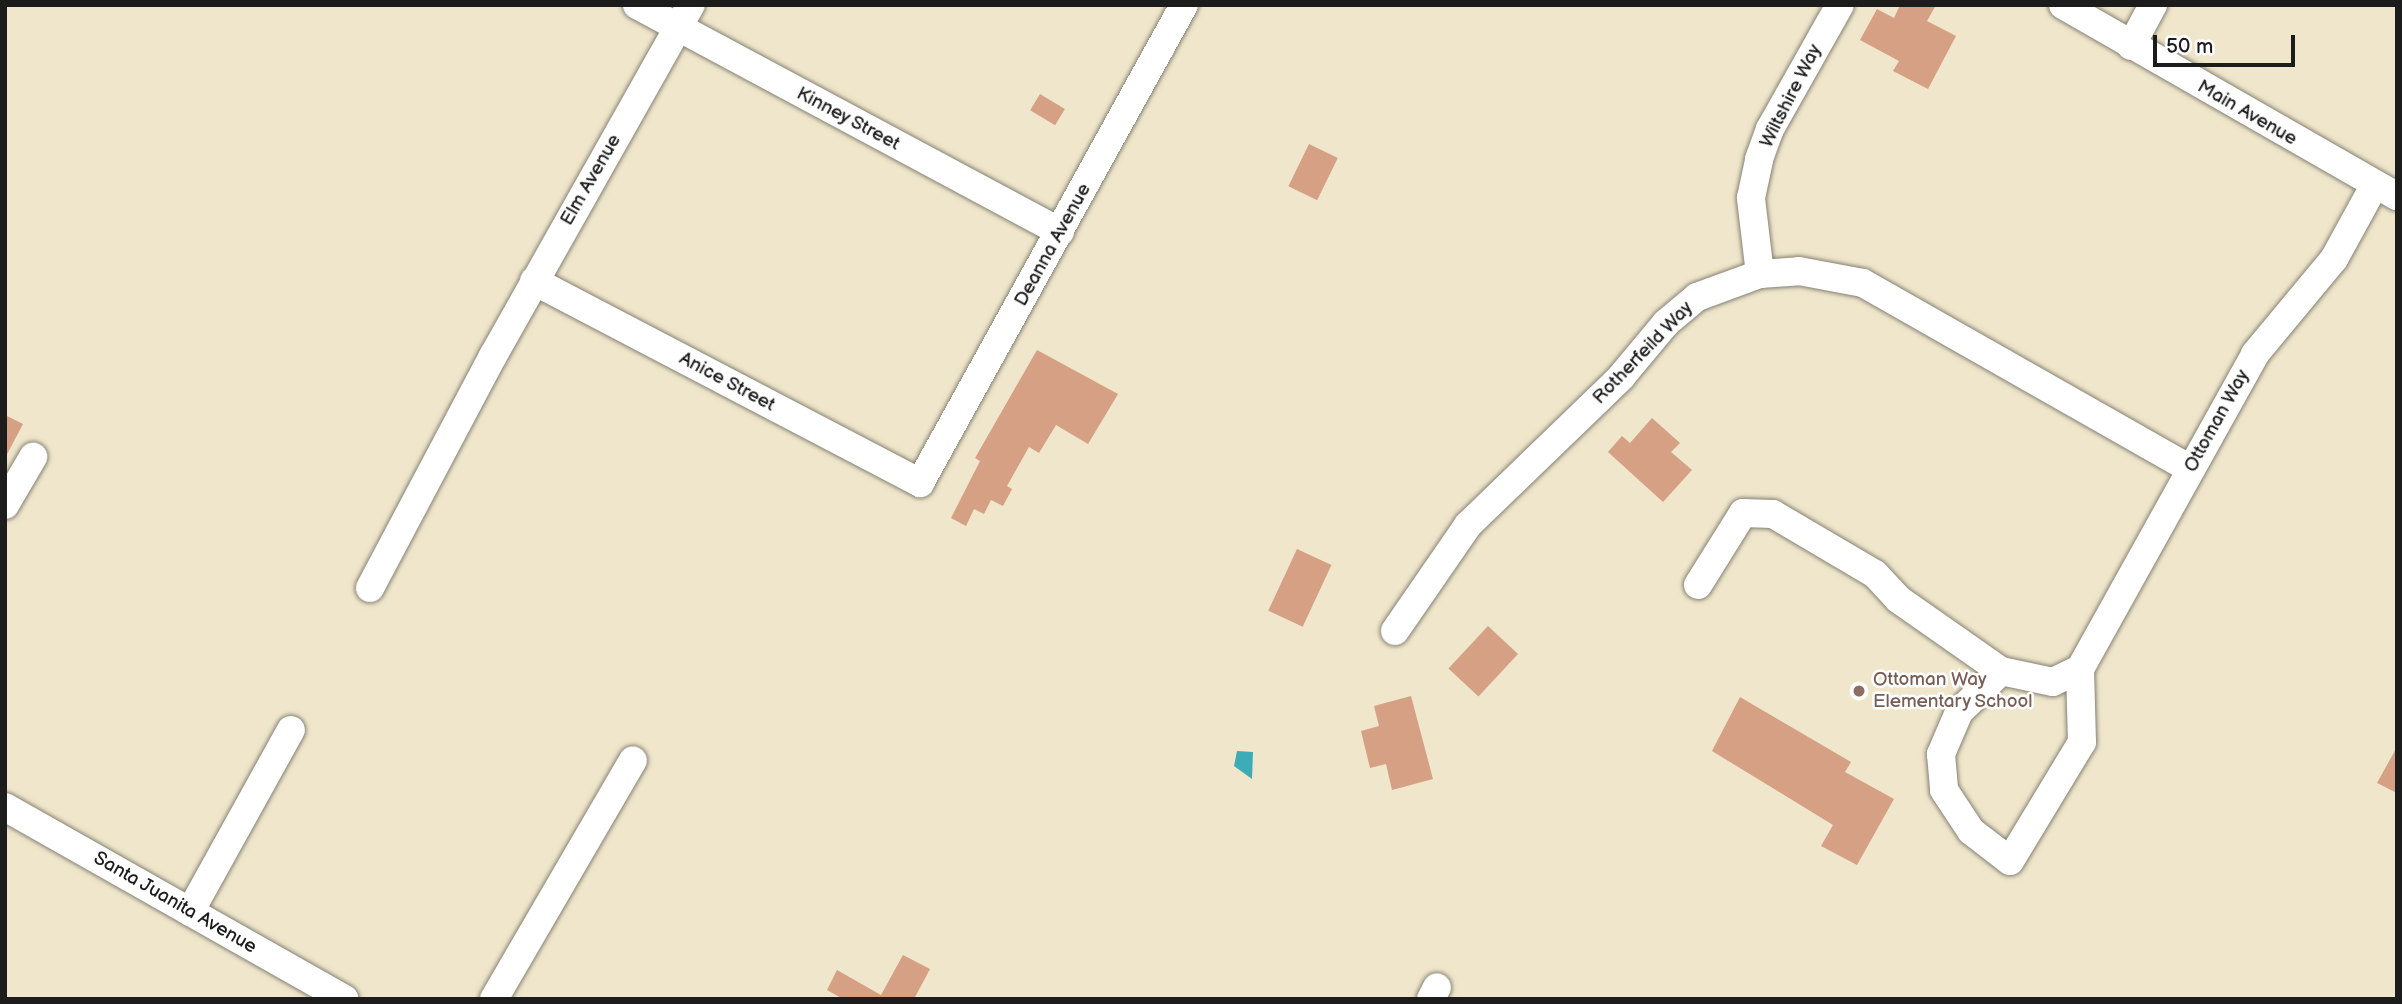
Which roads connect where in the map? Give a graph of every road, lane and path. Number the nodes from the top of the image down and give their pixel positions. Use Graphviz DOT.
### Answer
graph roads {
  1 [pos="637,5"];
  2 [pos="1184,5"];
  3 [pos="1840,5"];
  4 [pos="2063,5"];
  5 [pos="2154,5"];
  6 [pos="684,17"];
  7 [pos="2131,46"];
  8 [pos="2385,191"];
  9 [pos="1060,232"];
  10 [pos="1760,274"];
  11 [pos="534,281"];
  12 [pos="33,457"];
  13 [pos="2191,469"];
  14 [pos="920,483"];
  15 [pos="5,505"];
  16 [pos="1698,585"];
  17 [pos="370,588"];
  18 [pos="1395,631"];
  19 [pos="2080,669"];
  20 [pos="2001,671"];
  21 [pos="291,730"];
  22 [pos="633,760"];
  23 [pos="5,807"];
  24 [pos="190,912"];
  25 [pos="344,999"];
  26 [pos="495,999"];
  1 -- 6 [label="street, Kinney Street"];
  2 -- 9 [label="street, Deanna Avenue"];
  3 -- 10 [label="street, Wiltshire Way"];
  4 -- 7 [label="street, Main Avenue"];
  5 -- 7 [label="street"];
  6 -- 9 [label="street, Kinney Street"];
  6 -- 11 [label="street, Elm Avenue"];
  7 -- 8 [label="street, Main Avenue"];
  8 -- 13 [label="street, Ottoman Way"];
  9 -- 14 [label="street, Deanna Avenue"];
  10 -- 13 [label="street, Rotherfeild Way"];
  10 -- 18 [label="street, Rotherfeild Way"];
  11 -- 14 [label="street, Anice Street"];
  11 -- 17 [label="street, Elm Avenue"];
  12 -- 15 [label="street"];
  13 -- 19 [label="street, Ottoman Way"];
  16 -- 20 [label="street"];
  19 -- 20 [label="street"];
  19 -- 20 [label="street"];
  21 -- 24 [label="street"];
  22 -- 26 [label="street"];
  23 -- 24 [label="street, Santa Juanita Avenue"];
  24 -- 25 [label="street, Santa Juanita Avenue"];
}
